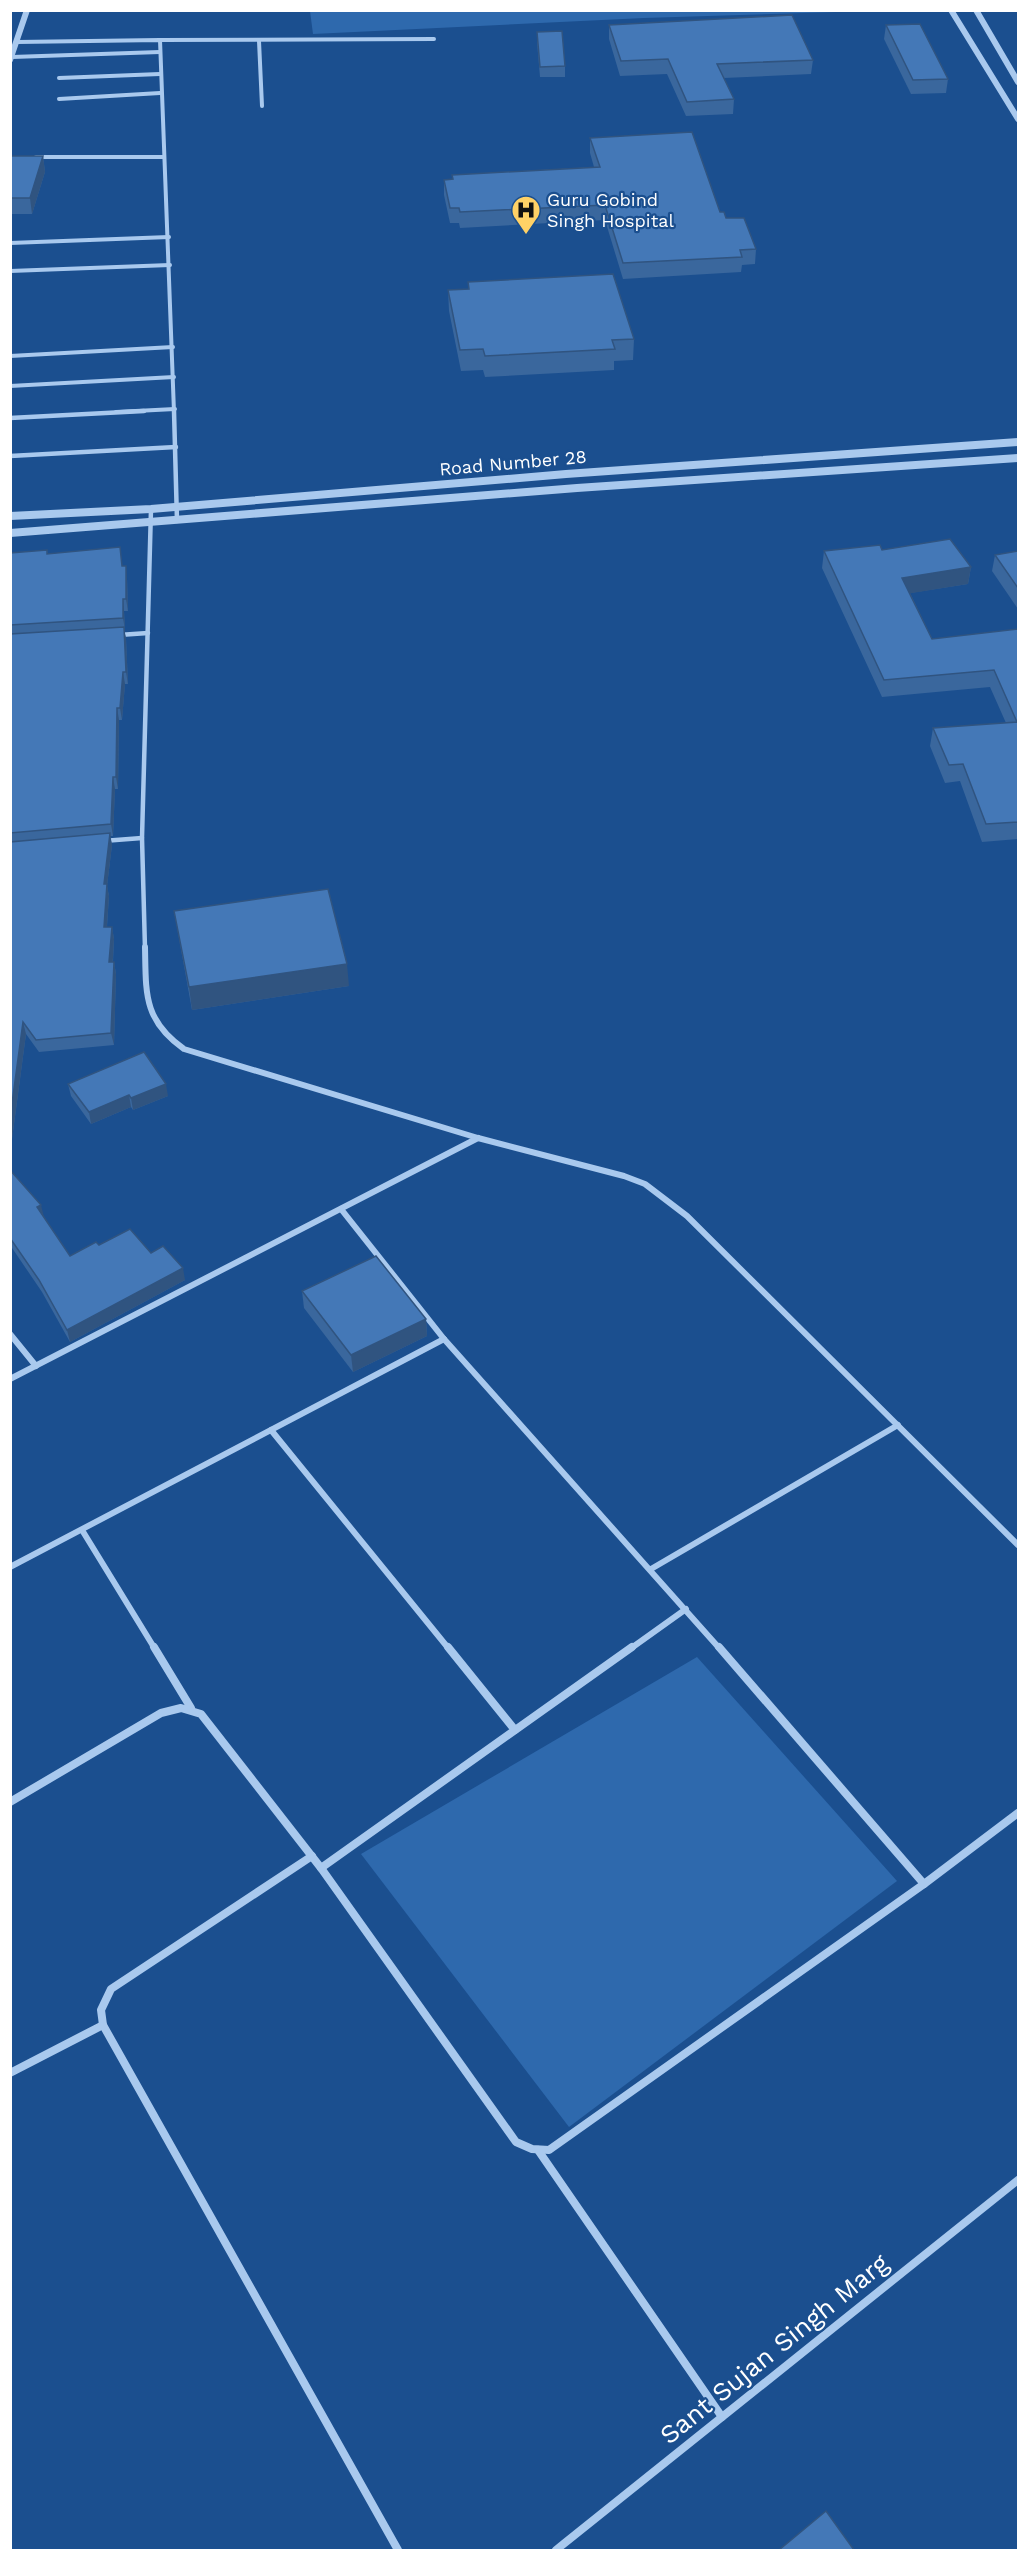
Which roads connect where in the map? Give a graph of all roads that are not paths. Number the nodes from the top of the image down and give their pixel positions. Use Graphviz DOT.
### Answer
graph roads {
  1 [pos="27,10"];
  2 [pos="951,10"];
  3 [pos="976,10"];
  4 [pos="434,39"];
  5 [pos="160,40"];
  6 [pos="259,41"];
  7 [pos="16,42"];
  8 [pos="160,52"];
  9 [pos="11,58"];
  10 [pos="160,74"];
  11 [pos="59,78"];
  12 [pos="1018,82"];
  13 [pos="160,93"];
  14 [pos="59,99"];
  15 [pos="262,106"];
  16 [pos="1018,119"];
  17 [pos="33,156"];
  18 [pos="164,157"];
  19 [pos="169,237"];
  20 [pos="10,243"];
  21 [pos="170,265"];
  22 [pos="10,271"];
  23 [pos="173,347"];
  24 [pos="10,356"];
  25 [pos="174,377"];
  26 [pos="10,386"];
  27 [pos="175,409"];
  28 [pos="10,418"];
  29 [pos="1018,442"];
  30 [pos="176,447"];
  31 [pos="10,456"];
  32 [pos="1018,458"];
  33 [pos="302,496"];
  34 [pos="178,507"];
  35 [pos="151,509"];
  36 [pos="304,510"];
  37 [pos="10,516"];
  38 [pos="177,521"];
  39 [pos="153,523"];
  40 [pos="10,533"];
  41 [pos="148,633"];
  42 [pos="114,635"];
  43 [pos="142,838"];
  44 [pos="94,842"];
  45 [pos="478,1138"];
  46 [pos="341,1209"];
  47 [pos="10,1334"];
  48 [pos="444,1339"];
  49 [pos="36,1366"];
  50 [pos="10,1379"];
  51 [pos="898,1425"];
  52 [pos="271,1430"];
  53 [pos="82,1530"];
  54 [pos="1018,1545"];
  55 [pos="10,1567"];
  56 [pos="651,1569"];
  57 [pos="686,1609"];
  58 [pos="191,1708"];
  59 [pos="515,1730"];
  60 [pos="10,1802"];
  61 [pos="1018,1813"];
  62 [pos="312,1856"];
  63 [pos="321,1868"];
  64 [pos="924,1884"];
  65 [pos="103,2025"];
  66 [pos="10,2073"];
  67 [pos="538,2150"];
  68 [pos="1018,2180"];
  69 [pos="722,2417"];
  70 [pos="398,2550"];
  71 [pos="555,2550"];
  1 -- 7 [label="street"];
  2 -- 16 [label="street"];
  3 -- 12 [label="street"];
  4 -- 6 [label="street"];
  5 -- 6 [label="street"];
  5 -- 7 [label="street"];
  5 -- 8 [label="street"];
  6 -- 15 [label="street"];
  7 -- 9 [label="street"];
  8 -- 9 [label="street"];
  8 -- 10 [label="street"];
  10 -- 11 [label="street"];
  10 -- 13 [label="street"];
  13 -- 14 [label="street"];
  13 -- 18 [label="street"];
  17 -- 18 [label="street"];
  18 -- 19 [label="street"];
  19 -- 20 [label="street"];
  19 -- 21 [label="street"];
  21 -- 22 [label="street"];
  21 -- 23 [label="street"];
  23 -- 24 [label="street"];
  23 -- 25 [label="street"];
  25 -- 26 [label="street"];
  25 -- 27 [label="street"];
  27 -- 28 [label="street"];
  27 -- 30 [label="street"];
  29 -- 33 [label="street, Road Number 28"];
  30 -- 31 [label="street"];
  30 -- 34 [label="street"];
  32 -- 36 [label="street, Road Number 28"];
  33 -- 34 [label="street, Road Number 28"];
  33 -- 36 [label="street"];
  34 -- 35 [label="street, Road Number 28"];
  34 -- 38 [label="street"];
  35 -- 37 [label="street, Road Number 28"];
  35 -- 39 [label="street"];
  36 -- 38 [label="street, Road Number 28"];
  38 -- 39 [label="street, Road Number 28"];
  39 -- 40 [label="street, Road Number 28"];
  39 -- 41 [label="street"];
  41 -- 42 [label="street"];
  41 -- 43 [label="street"];
  43 -- 44 [label="street"];
  43 -- 45 [label="street"];
  45 -- 46 [label="street"];
  45 -- 51 [label="street"];
  46 -- 48 [label="street"];
  46 -- 49 [label="street"];
  47 -- 49 [label="street"];
  48 -- 52 [label="street"];
  48 -- 56 [label="street"];
  49 -- 50 [label="street"];
  51 -- 54 [label="street"];
  51 -- 56 [label="street"];
  52 -- 53 [label="street"];
  52 -- 59 [label="street"];
  53 -- 55 [label="street"];
  53 -- 58 [label="street"];
  56 -- 57 [label="street"];
  57 -- 59 [label="street"];
  57 -- 64 [label="street"];
  58 -- 60 [label="street"];
  58 -- 62 [label="street"];
  59 -- 63 [label="street"];
  61 -- 64 [label="street"];
  62 -- 63 [label="street"];
  62 -- 65 [label="street"];
  63 -- 67 [label="street"];
  64 -- 67 [label="street"];
  65 -- 66 [label="street"];
  65 -- 70 [label="street"];
  67 -- 69 [label="street"];
  68 -- 69 [label="street, Sant Sujan Singh Marg"];
  69 -- 71 [label="street, Sant Sujan Singh Marg"];
}
